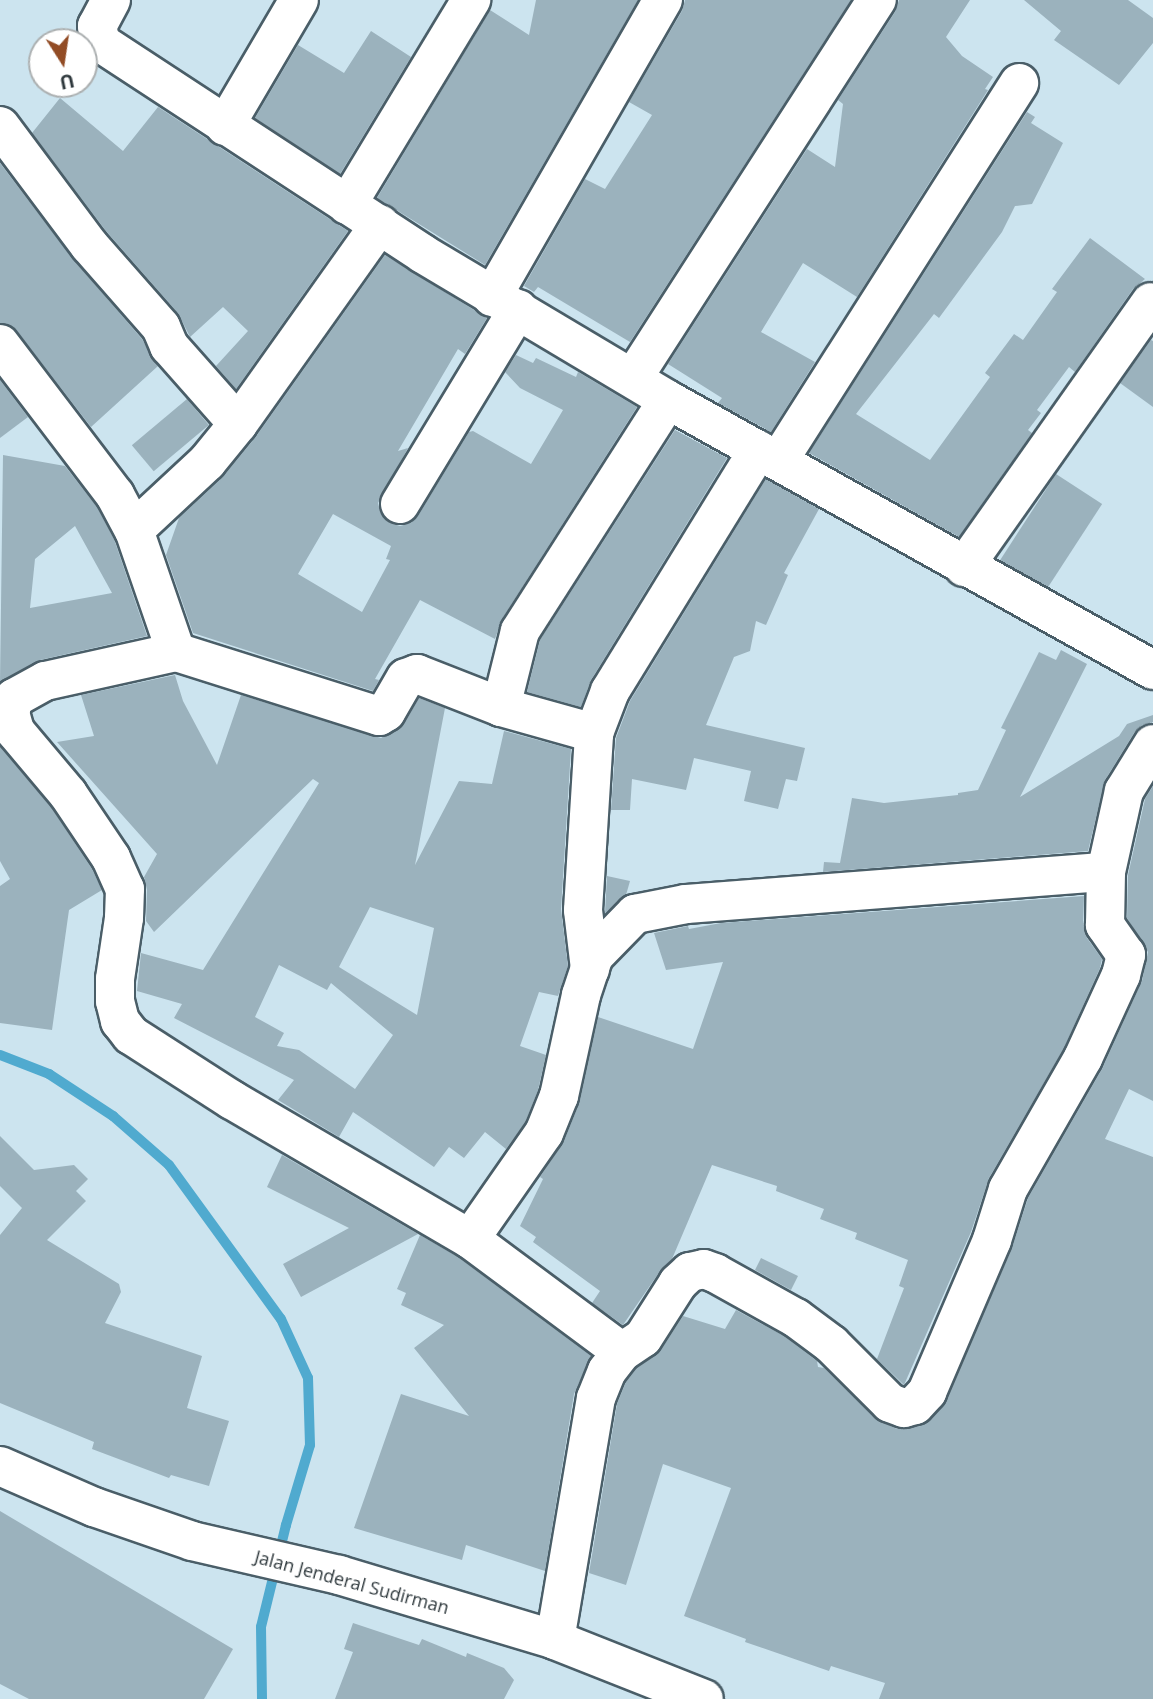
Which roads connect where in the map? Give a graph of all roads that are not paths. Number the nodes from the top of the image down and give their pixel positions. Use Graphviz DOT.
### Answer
graph roads {
  1 [pos="111,0"];
  2 [pos="299,0"];
  3 [pos="471,0"];
  4 [pos="663,0"];
  5 [pos="877,0"];
  6 [pos="1019,83"];
  7 [pos="0,126"];
  8 [pos="225,126"];
  9 [pos="347,205"];
  10 [pos="380,224"];
  11 [pos="1151,302"];
  12 [pos="505,303"];
  13 [pos="0,344"];
  14 [pos="633,377"];
  15 [pos="668,400"];
  16 [pos="238,424"];
  17 [pos="769,455"];
  18 [pos="400,504"];
  19 [pos="134,530"];
  20 [pos="964,567"];
  21 [pos="176,652"];
  22 [pos="1153,670"];
  23 [pos="501,707"];
  24 [pos="594,733"];
  25 [pos="1153,744"];
  26 [pos="1106,872"];
  27 [pos="590,969"];
  28 [pos="470,1239"];
  29 [pos="622,1352"];
  30 [pos="0,1466"];
  31 [pos="555,1640"];
  32 [pos="704,1699"];
  1 -- 8 [label="main road"];
  2 -- 8 [label="main road"];
  3 -- 9 [label="main road"];
  4 -- 12 [label="main road"];
  5 -- 14 [label="main road"];
  6 -- 17 [label="main road"];
  7 -- 16 [label="main road"];
  8 -- 9 [label="main road"];
  9 -- 10 [label="main road"];
  10 -- 12 [label="main road"];
  10 -- 16 [label="main road"];
  11 -- 20 [label="main road"];
  12 -- 14 [label="main road"];
  12 -- 18 [label="main road"];
  13 -- 19 [label="main road"];
  14 -- 15 [label="main road"];
  15 -- 17 [label="main road"];
  15 -- 23 [label="main road"];
  16 -- 19 [label="main road"];
  17 -- 20 [label="main road"];
  17 -- 24 [label="main road"];
  19 -- 21 [label="main road"];
  20 -- 22 [label="main road"];
  21 -- 23 [label="main road"];
  21 -- 28 [label="main road"];
  23 -- 24 [label="main road"];
  24 -- 27 [label="main road"];
  25 -- 26 [label="main road"];
  26 -- 27 [label="main road"];
  26 -- 29 [label="main road"];
  27 -- 28 [label="main road"];
  28 -- 29 [label="main road"];
  29 -- 31 [label="main road"];
  30 -- 31 [label="main road, Jalan Jenderal Sudirman"];
  31 -- 32 [label="main road, Jalan Jenderal Sudirman"];
}
